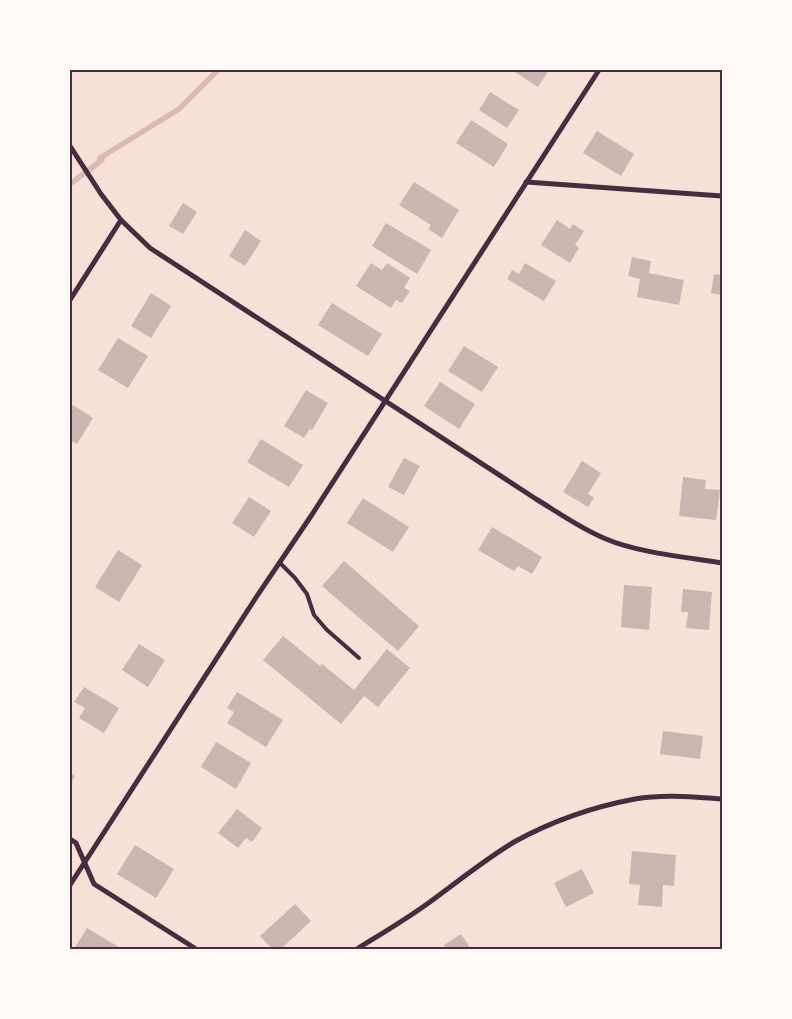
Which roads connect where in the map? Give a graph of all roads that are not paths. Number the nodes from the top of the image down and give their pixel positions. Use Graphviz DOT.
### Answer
graph roads {
  1 [pos="599,70"];
  2 [pos="70,146"];
  3 [pos="526,182"];
  4 [pos="722,196"];
  5 [pos="121,220"];
  6 [pos="70,300"];
  7 [pos="385,400"];
  8 [pos="280,563"];
  9 [pos="722,563"];
  10 [pos="359,658"];
  11 [pos="722,799"];
  12 [pos="70,839"];
  13 [pos="84,864"];
  14 [pos="70,885"];
  15 [pos="196,949"];
  16 [pos="357,949"];
  1 -- 3 [label="street"];
  2 -- 5 [label="street"];
  3 -- 4 [label="street"];
  3 -- 7 [label="street"];
  5 -- 6 [label="street"];
  5 -- 7 [label="street"];
  7 -- 8 [label="street"];
  7 -- 9 [label="street"];
  8 -- 10 [label="lane"];
  8 -- 13 [label="street"];
  11 -- 16 [label="street"];
  12 -- 13 [label="street"];
  13 -- 14 [label="street"];
  13 -- 15 [label="street"];
}
